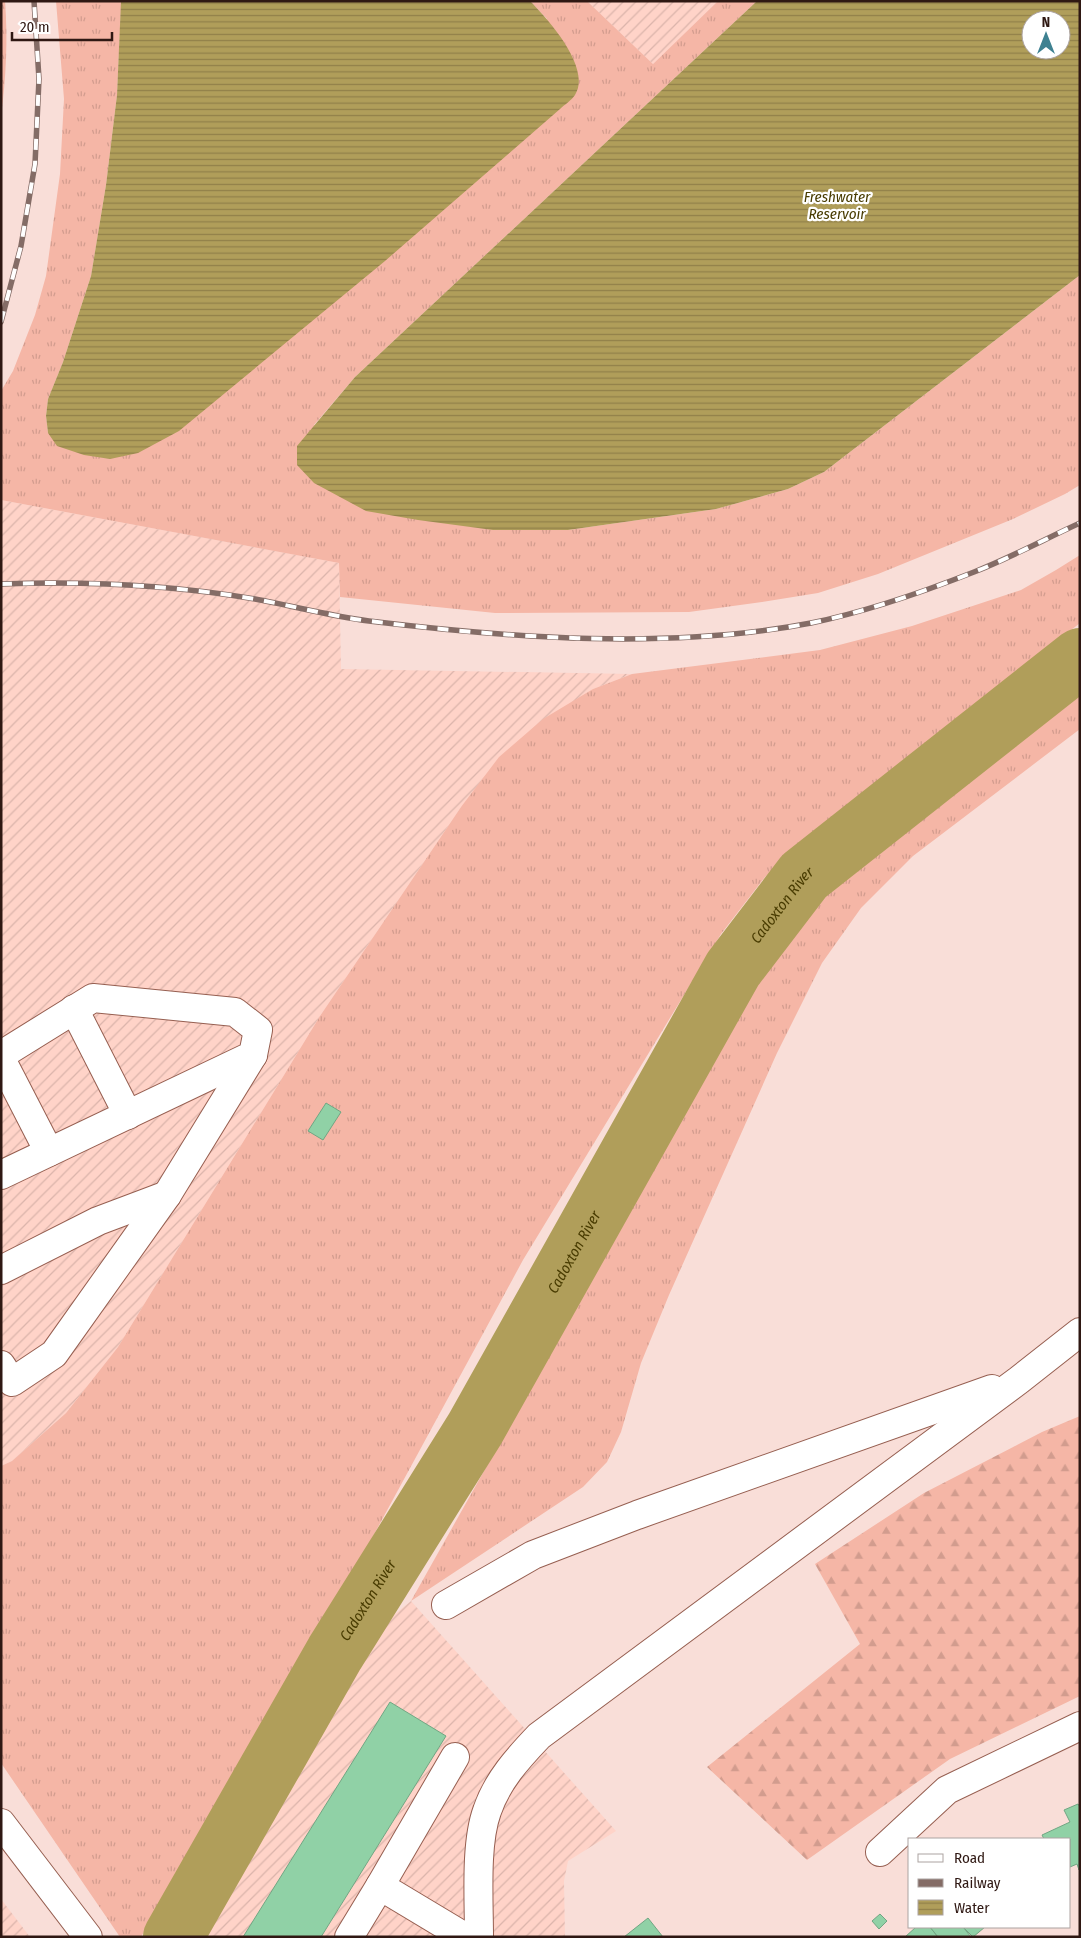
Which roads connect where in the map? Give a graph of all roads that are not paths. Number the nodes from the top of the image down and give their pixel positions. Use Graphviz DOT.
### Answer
graph roads {
  1 [pos="74,1010"];
  2 [pos="1,1055"];
  3 [pos="253,1055"];
  4 [pos="1,1059"];
  5 [pos="128,1115"];
  6 [pos="49,1152"];
  7 [pos="1,1175"];
  8 [pos="167,1195"];
  9 [pos="1,1270"];
  10 [pos="1080,1332"];
  11 [pos="1,1365"];
  12 [pos="1019,1380"];
  13 [pos="446,1605"];
  14 [pos="1080,1726"];
  15 [pos="455,1756"];
  16 [pos="1,1823"];
  17 [pos="880,1852"];
  18 [pos="380,1886"];
  19 [pos="88,1937"];
  20 [pos="349,1937"];
  21 [pos="466,1937"];
  22 [pos="479,1937"];
  1 -- 2 [label="street"];
  1 -- 3 [label="street"];
  1 -- 5 [label="street"];
  3 -- 5 [label="street"];
  3 -- 8 [label="street"];
  4 -- 6 [label="street"];
  5 -- 6 [label="street"];
  6 -- 7 [label="street"];
  8 -- 9 [label="street"];
  8 -- 11 [label="street"];
  10 -- 12 [label="street"];
  12 -- 13 [label="street"];
  12 -- 22 [label="street"];
  14 -- 17 [label="street"];
  15 -- 18 [label="street"];
  16 -- 19 [label="street"];
  18 -- 20 [label="street"];
  18 -- 21 [label="street"];
}
